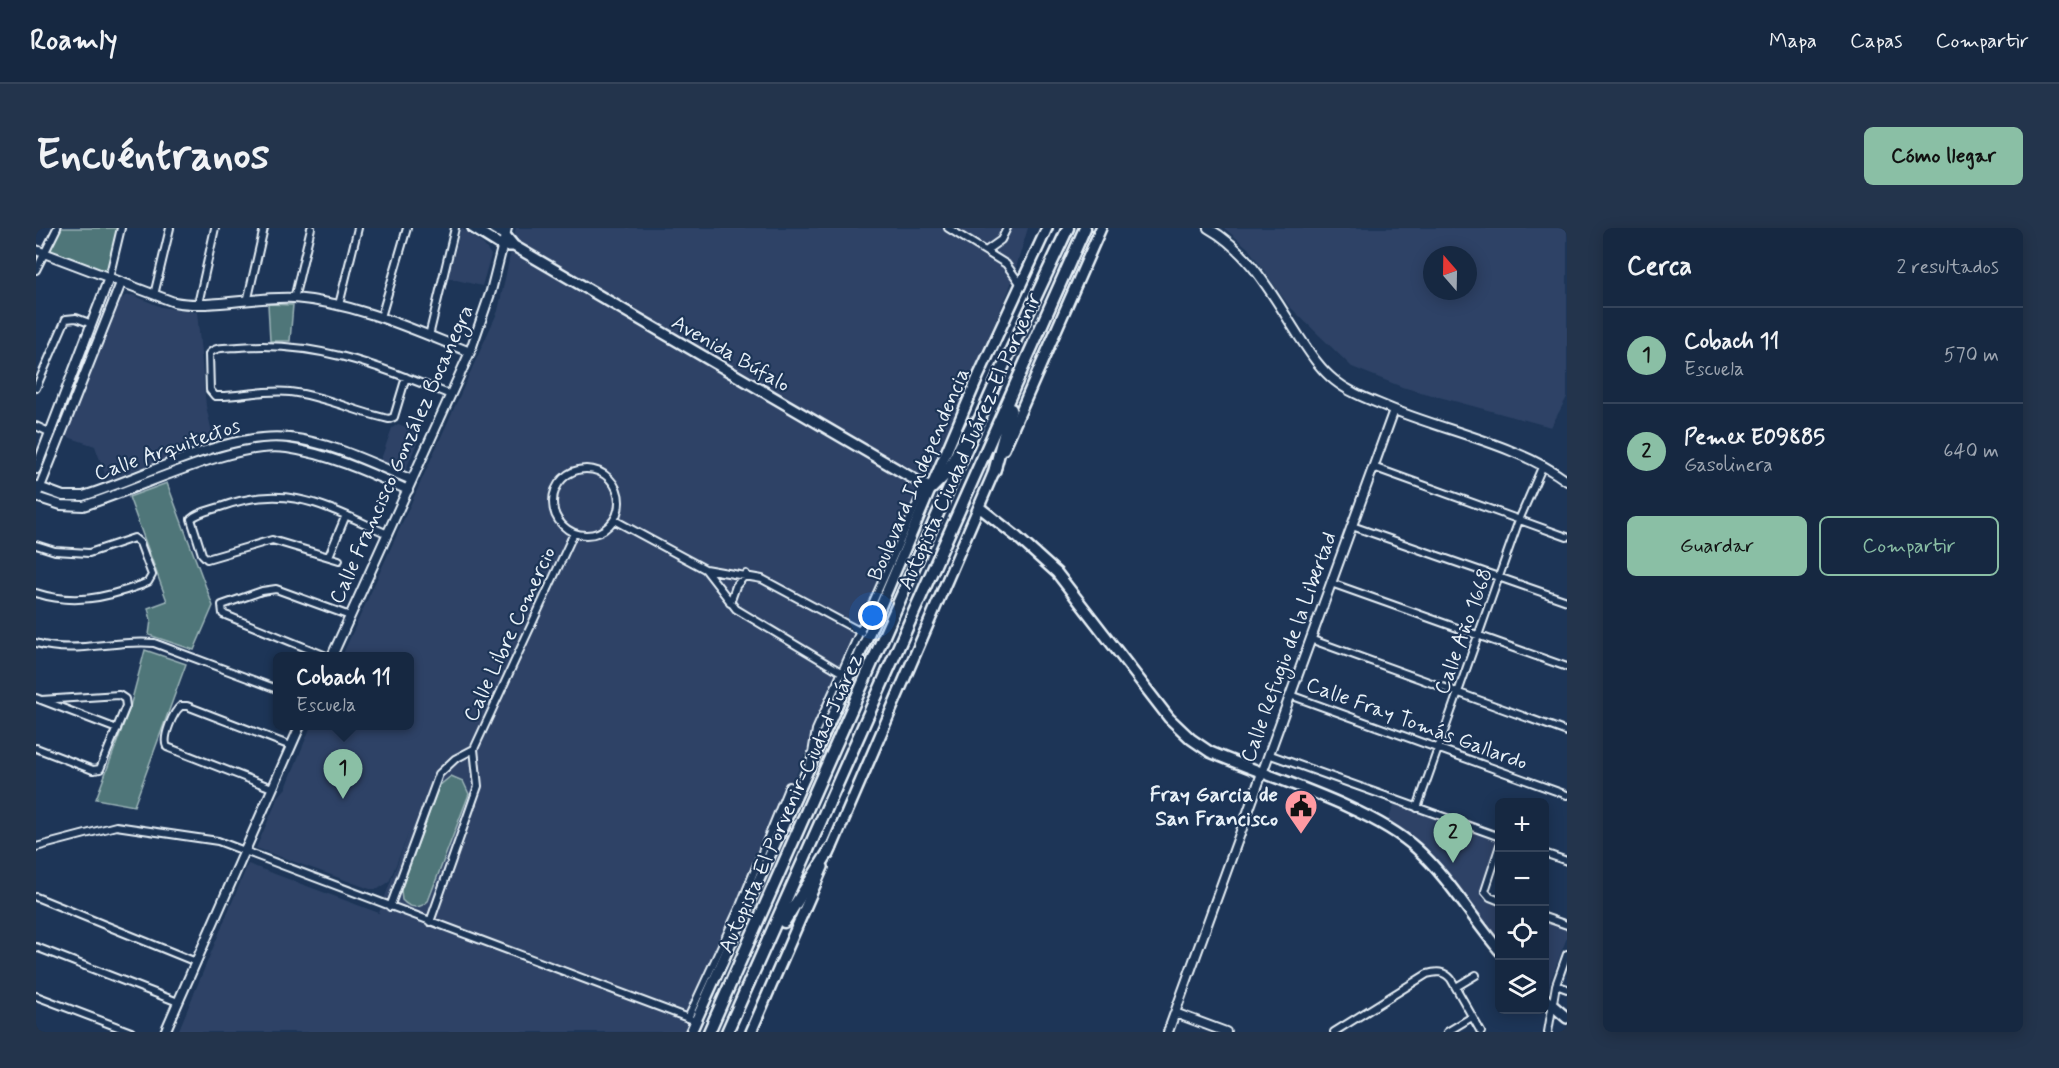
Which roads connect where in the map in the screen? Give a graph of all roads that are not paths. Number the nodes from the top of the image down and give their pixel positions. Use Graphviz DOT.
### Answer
graph roads {
  1 [pos="57,228"];
  2 [pos="121,228"];
  3 [pos="170,228"];
  4 [pos="215,228"];
  5 [pos="264,228"];
  6 [pos="311,228"];
  7 [pos="358,228"];
  8 [pos="407,228"];
  9 [pos="455,228"];
  10 [pos="473,228"];
  11 [pos="493,228"];
  12 [pos="948,228"];
  13 [pos="1007,228"];
  14 [pos="1068,228"];
  15 [pos="1085,228"];
  16 [pos="1090,228"];
  17 [pos="1101,228"];
  18 [pos="1208,228"];
  19 [pos="1045,231"];
  20 [pos="506,232"];
  21 [pos="502,246"];
  22 [pos="514,246"];
  23 [pos="987,250"];
  24 [pos="1075,250"];
  25 [pos="40,251"];
  26 [pos="36,270"];
  27 [pos="109,278"];
  28 [pos="121,283"];
  29 [pos="1022,286"];
  30 [pos="154,294"];
  31 [pos="248,298"];
  32 [pos="294,298"];
  33 [pos="198,304"];
  34 [pos="339,305"];
  35 [pos="381,317"];
  36 [pos="92,324"];
  37 [pos="429,336"];
  38 [pos="470,352"];
  39 [pos="1021,374"];
  40 [pos="406,378"];
  41 [pos="996,382"];
  42 [pos="36,388"];
  43 [pos="451,395"];
  44 [pos="1394,410"];
  45 [pos="36,426"];
  46 [pos="51,433"];
  47 [pos="288,437"];
  48 [pos="286,448"];
  49 [pos="1543,465"];
  50 [pos="1374,467"];
  51 [pos="36,469"];
  52 [pos="994,472"];
  53 [pos="140,476"];
  54 [pos="412,480"];
  55 [pos="1567,481"];
  56 [pos="143,485"];
  57 [pos="928,487"];
  58 [pos="408,490"];
  59 [pos="37,492"];
  60 [pos="979,507"];
  61 [pos="346,515"];
  62 [pos="614,520"];
  63 [pos="1519,520"];
  64 [pos="1352,526"];
  65 [pos="574,533"];
  66 [pos="388,534"];
  67 [pos="1567,537"];
  68 [pos="36,545"];
  69 [pos="328,556"];
  70 [pos="339,560"];
  71 [pos="705,569"];
  72 [pos="746,574"];
  73 [pos="1500,577"];
  74 [pos="1331,583"];
  75 [pos="36,594"];
  76 [pos="1567,601"];
  77 [pos="730,603"];
  78 [pos="350,616"];
  79 [pos="864,634"];
  80 [pos="1479,636"];
  81 [pos="1310,639"];
  82 [pos="36,644"];
  83 [pos="314,652"];
  84 [pos="334,652"];
  85 [pos="853,658"];
  86 [pos="1567,667"];
  87 [pos="841,672"];
  88 [pos="273,688"];
  89 [pos="1458,694"];
  90 [pos="1290,695"];
  91 [pos="38,699"];
  92 [pos="117,729"];
  93 [pos="298,730"];
  94 [pos="1567,732"];
  95 [pos="291,746"];
  96 [pos="36,748"];
  97 [pos="474,749"];
  98 [pos="1438,750"];
  99 [pos="1268,754"];
  100 [pos="810,765"];
  101 [pos="1261,773"];
  102 [pos="272,788"];
  103 [pos="799,790"];
  104 [pos="1567,795"];
  105 [pos="1417,808"];
  106 [pos="1495,835"];
  107 [pos="36,848"];
  108 [pos="831,848"];
  109 [pos="244,850"];
  110 [pos="1549,854"];
  111 [pos="1495,859"];
  112 [pos="1567,861"];
  113 [pos="36,897"];
  114 [pos="1495,898"];
  115 [pos="390,907"];
  116 [pos="1549,918"];
  117 [pos="430,922"];
  118 [pos="1567,925"];
  119 [pos="735,927"];
  120 [pos="1495,944"];
  121 [pos="36,947"];
  122 [pos="766,950"];
  123 [pos="1567,954"];
  124 [pos="196,962"];
  125 [pos="1476,975"];
  126 [pos="1556,985"];
  127 [pos="1456,987"];
  128 [pos="1567,989"];
  129 [pos="36,996"];
  130 [pos="1549,999"];
  131 [pos="178,1002"];
  132 [pos="1549,1002"];
  133 [pos="1175,1013"];
  134 [pos="1548,1014"];
  135 [pos="1472,1017"];
  136 [pos="1567,1018"];
  137 [pos="692,1020"];
  138 [pos="131,1032"];
  139 [pos="165,1032"];
  140 [pos="691,1032"];
  141 [pos="709,1032"];
  142 [pos="727,1032"];
  143 [pos="751,1032"];
  144 [pos="1168,1032"];
  145 [pos="1226,1032"];
  146 [pos="1334,1032"];
  147 [pos="1447,1032"];
  148 [pos="1481,1032"];
  149 [pos="1548,1032"];
  1 -- 25 [label="street"];
  2 -- 27 [label="street"];
  3 -- 30 [label="street"];
  4 -- 33 [label="street"];
  5 -- 31 [label="street"];
  6 -- 32 [label="street"];
  7 -- 34 [label="street"];
  8 -- 35 [label="street"];
  9 -- 37 [label="street"];
  10 -- 21 [label="main road"];
  11 -- 20 [label="main road"];
  12 -- 23 [label="street"];
  13 -- 23 [label="street"];
  14 -- 41 [label="highway, Autopista El Porvenir-Ciudad Juárez"];
  15 -- 24 [label="highway, Autopista Ciudad Juárez-El Porvenir"];
  16 -- 24 [label="highway"];
  17 -- 52 [label="main road"];
  18 -- 44 [label="street"];
  19 -- 29 [label="main road, Boulevard Independencia"];
  20 -- 21 [label="street, Calle Francisco González Bocanegra"];
  20 -- 22 [label="main road, Avenida Búfalo"];
  21 -- 22 [label="main road"];
  21 -- 38 [label="street, Calle Francisco González Bocanegra"];
  22 -- 57 [label="main road, Avenida Búfalo"];
  23 -- 29 [label="street"];
  24 -- 39 [label="highway, Autopista Ciudad Juárez-El Porvenir"];
  25 -- 26 [label="street"];
  25 -- 27 [label="street"];
  27 -- 28 [label="street"];
  27 -- 36 [label="street"];
  28 -- 30 [label="street"];
  28 -- 59 [label="street"];
  29 -- 57 [label="main road, Boulevard Independencia"];
  30 -- 33 [label="street"];
  31 -- 32 [label="street"];
  31 -- 33 [label="street"];
  32 -- 34 [label="street"];
  34 -- 35 [label="street"];
  35 -- 37 [label="street"];
  36 -- 42 [label="street"];
  36 -- 46 [label="street"];
  37 -- 38 [label="street"];
  38 -- 43 [label="street, Calle Francisco González Bocanegra"];
  39 -- 52 [label="highway"];
  39 -- 122 [label="highway, Autopista Ciudad Juárez-El Porvenir"];
  40 -- 40 [label="street"];
  40 -- 43 [label="street"];
  41 -- 57 [label="highway"];
  41 -- 141 [label="highway, Autopista El Porvenir-Ciudad Juárez"];
  43 -- 54 [label="street, Calle Francisco González Bocanegra"];
  44 -- 49 [label="street"];
  44 -- 50 [label="street, Calle Refugio de la Libertad"];
  45 -- 46 [label="street"];
  46 -- 51 [label="street"];
  47 -- 48 [label="street"];
  47 -- 53 [label="street, Calle Arquitectos"];
  47 -- 54 [label="street, Calle Arquitectos"];
  48 -- 56 [label="street, Calle Arquitectos"];
  48 -- 58 [label="street, Calle Arquitectos"];
  49 -- 55 [label="street"];
  49 -- 63 [label="street, Calle Año 1668"];
  50 -- 63 [label="street"];
  50 -- 64 [label="street, Calle Refugio de la Libertad"];
  52 -- 60 [label="main road"];
  53 -- 56 [label="street"];
  53 -- 59 [label="street, Calle Arquitectos"];
  54 -- 58 [label="street, Calle Francisco González Bocanegra"];
  56 -- 59 [label="street, Calle Arquitectos"];
  57 -- 79 [label="main road, Boulevard Independencia"];
  58 -- 66 [label="street, Calle Francisco González Bocanegra"];
  60 -- 101 [label="main road"];
  60 -- 108 [label="main road"];
  61 -- 66 [label="street"];
  61 -- 69 [label="street"];
  61 -- 69 [label="street"];
  62 -- 65 [label="street"];
  62 -- 65 [label="street"];
  62 -- 71 [label="street"];
  63 -- 67 [label="street"];
  63 -- 73 [label="street, Calle Año 1668"];
  64 -- 73 [label="street"];
  64 -- 74 [label="street, Calle Refugio de la Libertad"];
  65 -- 97 [label="street, Calle Libre Comercio"];
  66 -- 78 [label="street, Calle Francisco González Bocanegra"];
  68 -- 75 [label="street"];
  69 -- 70 [label="street"];
  71 -- 72 [label="street"];
  71 -- 77 [label="street"];
  72 -- 77 [label="street"];
  72 -- 79 [label="street"];
  73 -- 76 [label="street"];
  73 -- 80 [label="street, Calle Año 1668"];
  74 -- 80 [label="street"];
  74 -- 81 [label="street, Calle Refugio de la Libertad"];
  77 -- 87 [label="street"];
  78 -- 83 [label="street"];
  78 -- 84 [label="street, Calle Francisco González Bocanegra"];
  79 -- 85 [label="main road, Boulevard Independencia"];
  80 -- 86 [label="street"];
  80 -- 89 [label="street, Calle Año 1668"];
  81 -- 89 [label="street"];
  81 -- 90 [label="street, Calle Refugio de la Libertad"];
  82 -- 88 [label="street"];
  85 -- 87 [label="street"];
  85 -- 100 [label="main road, Boulevard Independencia"];
  87 -- 100 [label="street"];
  89 -- 94 [label="street"];
  89 -- 98 [label="street, Calle Año 1668"];
  90 -- 98 [label="street, Calle Fray Tomás Gallardo"];
  90 -- 99 [label="street, Calle Refugio de la Libertad"];
  91 -- 92 [label="street"];
  91 -- 92 [label="street"];
  92 -- 96 [label="street"];
  93 -- 95 [label="street"];
  95 -- 102 [label="street"];
  95 -- 102 [label="street"];
  97 -- 115 [label="street, Calle Libre Comercio"];
  97 -- 117 [label="street, Calle Libre Comercio"];
  98 -- 104 [label="street, Calle Fray Tomás Gallardo"];
  98 -- 105 [label="street, Calle Año 1668"];
  99 -- 101 [label="street, Calle Refugio de la Libertad"];
  99 -- 105 [label="street"];
  100 -- 103 [label="main road, Boulevard Independencia"];
  101 -- 120 [label="main road"];
  101 -- 133 [label="street, Calle Refugio de la Libertad"];
  102 -- 109 [label="street"];
  103 -- 119 [label="main road, Boulevard Independencia"];
  103 -- 119 [label="street"];
  105 -- 106 [label="street"];
  107 -- 109 [label="street"];
  108 -- 122 [label="highway"];
  108 -- 143 [label="main road"];
  109 -- 115 [label="street"];
  109 -- 124 [label="street"];
  110 -- 112 [label="street"];
  111 -- 114 [label="street"];
  113 -- 124 [label="street"];
  115 -- 117 [label="street"];
  116 -- 118 [label="street"];
  117 -- 137 [label="street"];
  119 -- 137 [label="main road, Boulevard Independencia"];
  121 -- 131 [label="street"];
  122 -- 142 [label="highway, Autopista Ciudad Juárez-El Porvenir"];
  123 -- 126 [label="street"];
  124 -- 131 [label="street"];
  125 -- 127 [label="street"];
  126 -- 128 [label="street"];
  126 -- 130 [label="street"];
  127 -- 135 [label="street"];
  127 -- 146 [label="street"];
  129 -- 138 [label="street"];
  131 -- 139 [label="street"];
  132 -- 136 [label="main road"];
  133 -- 144 [label="street, Calle Refugio de la Libertad"];
  133 -- 145 [label="street"];
  134 -- 149 [label="street"];
  135 -- 147 [label="street"];
  135 -- 148 [label="street"];
  137 -- 140 [label="main road, Boulevard Independencia"];
}
